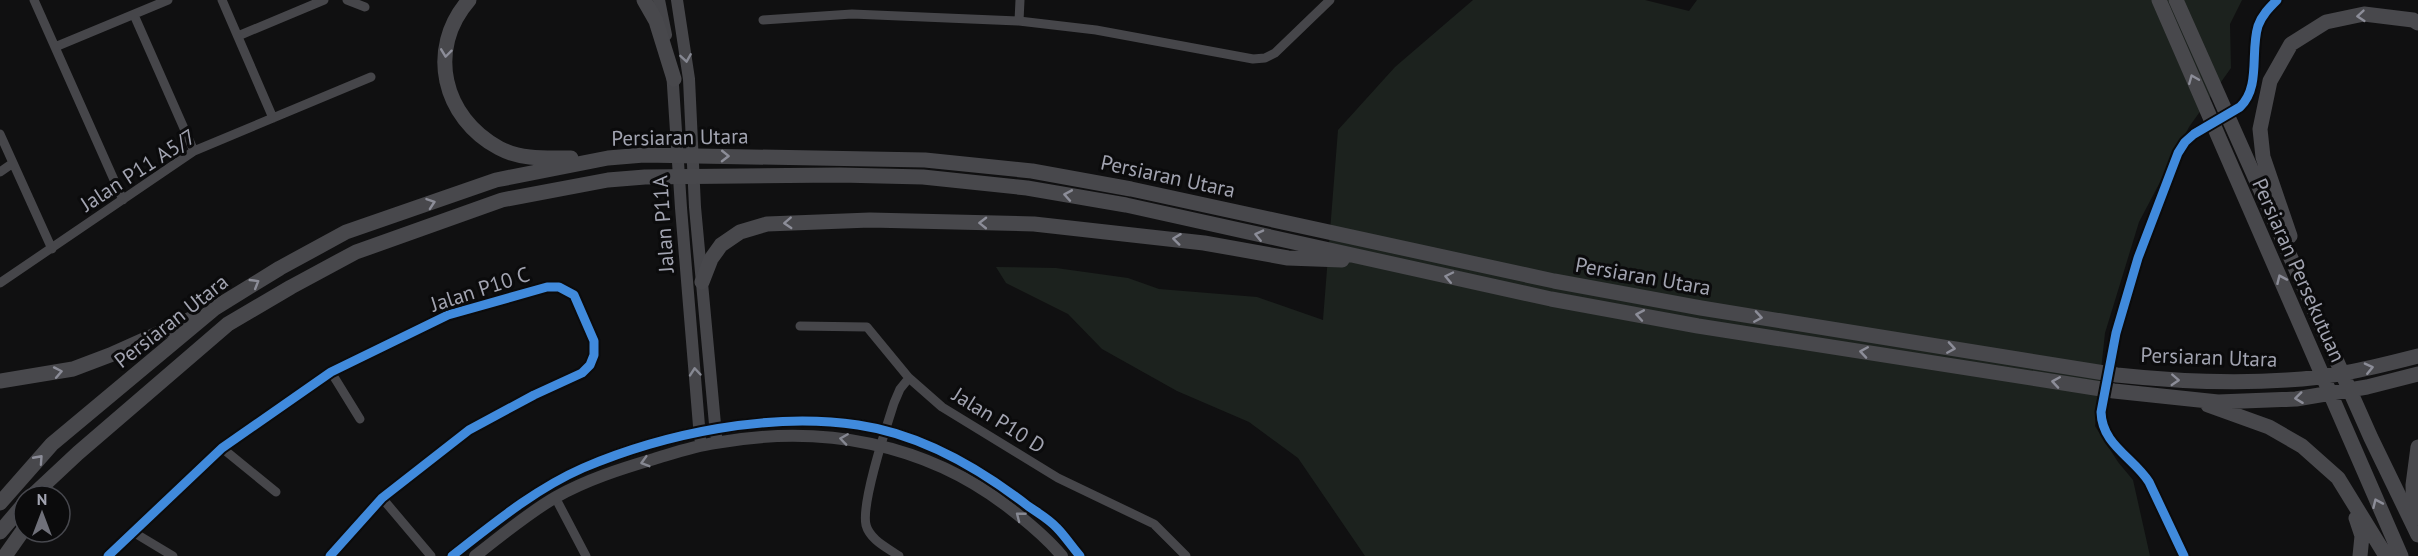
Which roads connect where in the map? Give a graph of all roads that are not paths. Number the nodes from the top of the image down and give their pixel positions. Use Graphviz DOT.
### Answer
graph roads {
  1 [pos="34,0"];
  2 [pos="168,0"];
  3 [pos="222,0"];
  4 [pos="324,0"];
  5 [pos="347,0"];
  6 [pos="469,0"];
  7 [pos="644,0"];
  8 [pos="659,0"];
  9 [pos="677,0"];
  10 [pos="1020,0"];
  11 [pos="1330,0"];
  12 [pos="2159,0"];
  13 [pos="2176,0"];
  14 [pos="2277,0"];
  15 [pos="365,7"];
  16 [pos="134,15"];
  17 [pos="763,20"];
  18 [pos="1019,21"];
  19 [pos="2418,23"];
  20 [pos="238,36"];
  21 [pos="55,47"];
  22 [pos="371,77"];
  23 [pos="674,79"];
  24 [pos="273,118"];
  25 [pos="0,134"];
  26 [pos="194,151"];
  27 [pos="608,158"];
  28 [pos="13,163"];
  29 [pos="0,171"];
  30 [pos="123,200"];
  31 [pos="52,249"];
  32 [pos="1381,262"];
  33 [pos="702,282"];
  34 [pos="0,283"];
  35 [pos="215,308"];
  36 [pos="800,326"];
  37 [pos="2322,329"];
  38 [pos="2418,356"];
  39 [pos="331,372"];
  40 [pos="2418,374"];
  41 [pos="909,378"];
  42 [pos="0,381"];
  43 [pos="2200,400"];
  44 [pos="360,419"];
  45 [pos="715,429"];
  46 [pos="885,430"];
  47 [pos="700,431"];
  48 [pos="716,442"];
  49 [pos="882,445"];
  50 [pos="701,446"];
  51 [pos="2418,447"];
  52 [pos="222,448"];
  53 [pos="78,453"];
  54 [pos="2338,478"];
  55 [pos="45,484"];
  56 [pos="56,484"];
  57 [pos="276,492"];
  58 [pos="555,497"];
  59 [pos="382,498"];
  60 [pos="0,503"];
  61 [pos="12,518"];
  62 [pos="0,532"];
  63 [pos="133,532"];
  64 [pos="2417,532"];
  65 [pos="108,556"];
  66 [pos="173,556"];
  67 [pos="330,556"];
  68 [pos="431,556"];
  69 [pos="452,556"];
  70 [pos="475,556"];
  71 [pos="586,556"];
  72 [pos="899,556"];
  73 [pos="1062,556"];
  74 [pos="1080,556"];
  75 [pos="1186,556"];
  76 [pos="2184,556"];
  77 [pos="2360,556"];
  78 [pos="2386,556"];
  79 [pos="2401,556"];
  1 -- 21 [label="street"];
  2 -- 16 [label="street"];
  3 -- 20 [label="street"];
  4 -- 20 [label="street"];
  5 -- 15 [label="street"];
  6 -- 27 [label="main road, one-way"];
  7 -- 23 [label="main road"];
  8 -- 23 [label="street, Jalan P11A"];
  9 -- 33 [label="street, Jalan P11A, one-way"];
  10 -- 18 [label="street"];
  11 -- 18 [label="street"];
  79 -- 12 [label="main road, Persiaran Persekutuan, one-way"];
  13 -- 37 [label="main road, Persiaran Persekutuan"];
  14 -- 76 [label="street"];
  16 -- 21 [label="street"];
  16 -- 26 [label="street"];
  17 -- 18 [label="street"];
  19 -- 37 [label="main road, one-way"];
  20 -- 24 [label="street"];
  21 -- 30 [label="street"];
  22 -- 24 [label="street, Jalan P11 A5/7"];
  47 -- 23 [label="street, Jalan P11A, one-way"];
  24 -- 26 [label="street, Jalan P11 A5/7"];
  25 -- 28 [label="street"];
  26 -- 30 [label="street, Jalan P11 A5/7"];
  35 -- 27 [label="main road, Persiaran Utara, one-way"];
  27 -- 38 [label="main road, Persiaran Utara, one-way"];
  28 -- 29 [label="street"];
  28 -- 31 [label="street"];
  30 -- 31 [label="street, Jalan P11 A5/7"];
  31 -- 34 [label="street, Jalan P11 A5/7"];
  32 -- 33 [label="main road, one-way"];
  43 -- 32 [label="main road, Persiaran Utara, one-way"];
  32 -- 53 [label="main road, Persiaran Utara, one-way"];
  33 -- 45 [label="street, Jalan P11A"];
  42 -- 35 [label="main road, one-way"];
  60 -- 35 [label="main road, Persiaran Utara, one-way"];
  36 -- 41 [label="street, Jalan P10 D"];
  37 -- 64 [label="main road, Persiaran Persekutuan"];
  39 -- 44 [label="street"];
  39 -- 52 [label="street, Jalan P10 C"];
  39 -- 59 [label="street, Jalan P10 C"];
  40 -- 43 [label="main road, Persiaran Utara, one-way"];
  41 -- 46 [label="street"];
  41 -- 75 [label="street, Jalan P10 D"];
  43 -- 54 [label="main road"];
  45 -- 46 [label="street"];
  45 -- 47 [label="street"];
  45 -- 48 [label="street, Jalan P11A"];
  46 -- 49 [label="street"];
  46 -- 74 [label="street"];
  47 -- 50 [label="street, Jalan P11A"];
  47 -- 69 [label="street"];
  49 -- 48 [label="street, one-way"];
  48 -- 50 [label="street"];
  49 -- 72 [label="street"];
  73 -- 49 [label="street, one-way"];
  50 -- 58 [label="street, one-way"];
  51 -- 64 [label="main road"];
  52 -- 57 [label="street"];
  52 -- 63 [label="street, Jalan P10 C"];
  53 -- 55 [label="main road, Persiaran Utara"];
  53 -- 56 [label="main road"];
  54 -- 77 [label="main road"];
  54 -- 78 [label="main road"];
  58 -- 70 [label="street"];
  58 -- 71 [label="street"];
  59 -- 67 [label="street, Jalan P10 C"];
  59 -- 68 [label="street"];
  61 -- 62 [label="main road"];
  63 -- 65 [label="street, Jalan P10 C"];
  63 -- 66 [label="street"];
}
